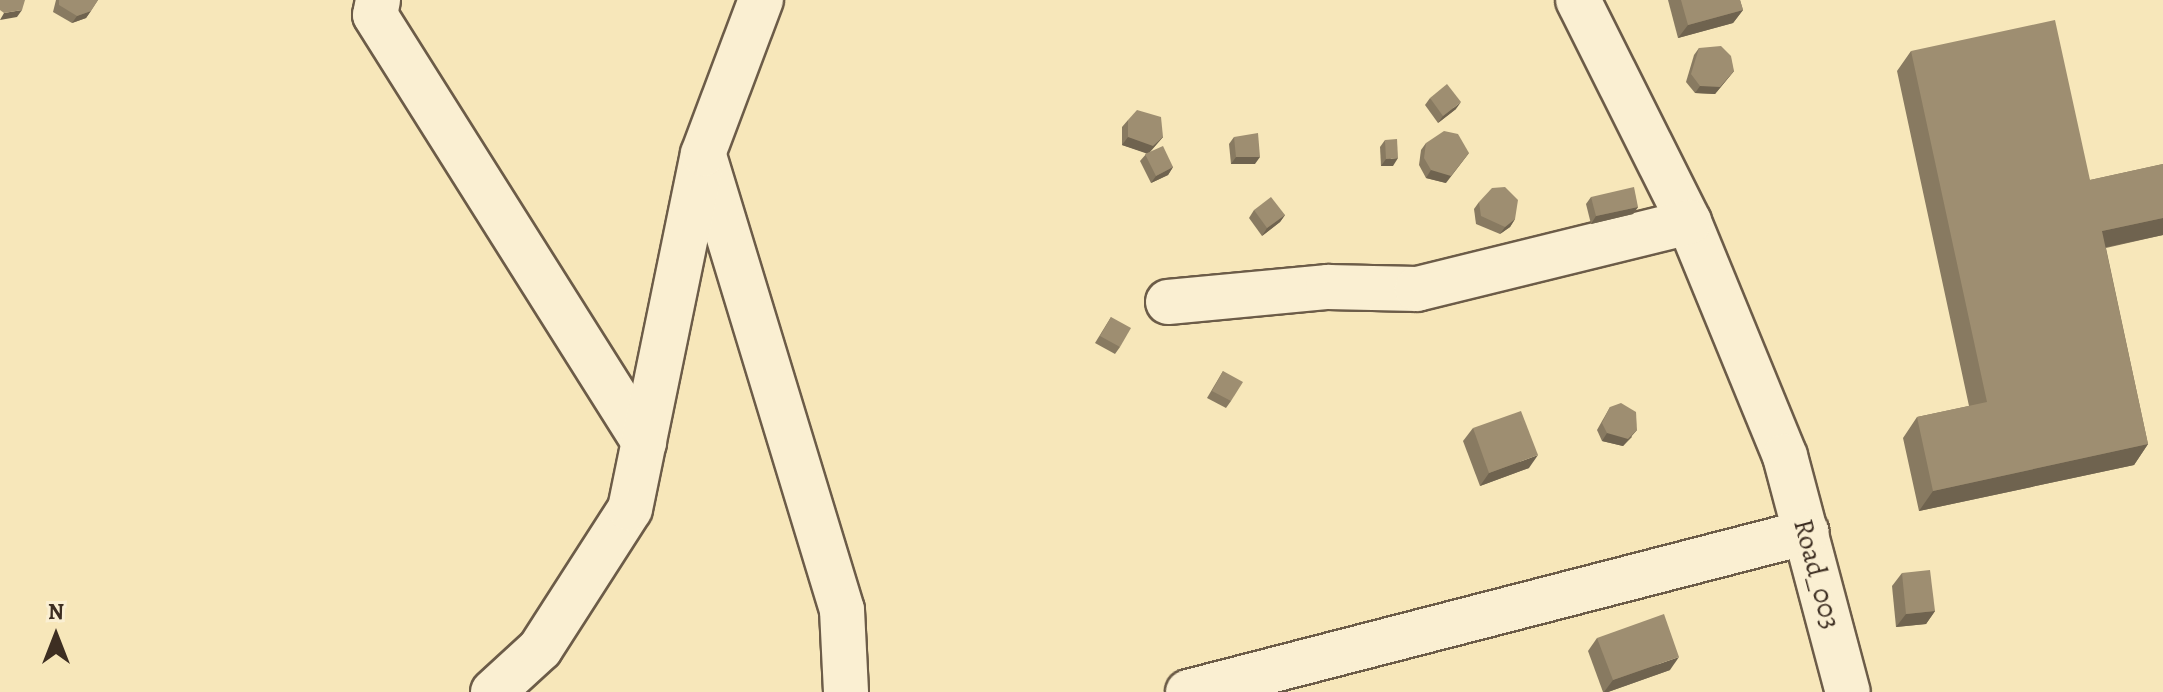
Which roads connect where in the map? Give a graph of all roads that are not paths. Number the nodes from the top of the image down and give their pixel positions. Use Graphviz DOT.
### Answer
graph roads {
  1 [pos="761,0"];
  2 [pos="1578,0"];
  3 [pos="372,5"];
  4 [pos="703,154"];
  5 [pos="1689,222"];
  6 [pos="1168,302"];
  7 [pos="644,442"];
  8 [pos="1807,532"];
  9 [pos="493,692"];
  10 [pos="846,692"];
  11 [pos="1188,692"];
  12 [pos="1848,692"];
  1 -- 4 [label="street"];
  2 -- 5 [label="street, Road_003"];
  3 -- 7 [label="street"];
  4 -- 7 [label="street"];
  4 -- 10 [label="street"];
  5 -- 6 [label="street"];
  5 -- 8 [label="street, Road_003"];
  7 -- 9 [label="street"];
  8 -- 11 [label="street"];
  8 -- 12 [label="street, Road_003"];
}
